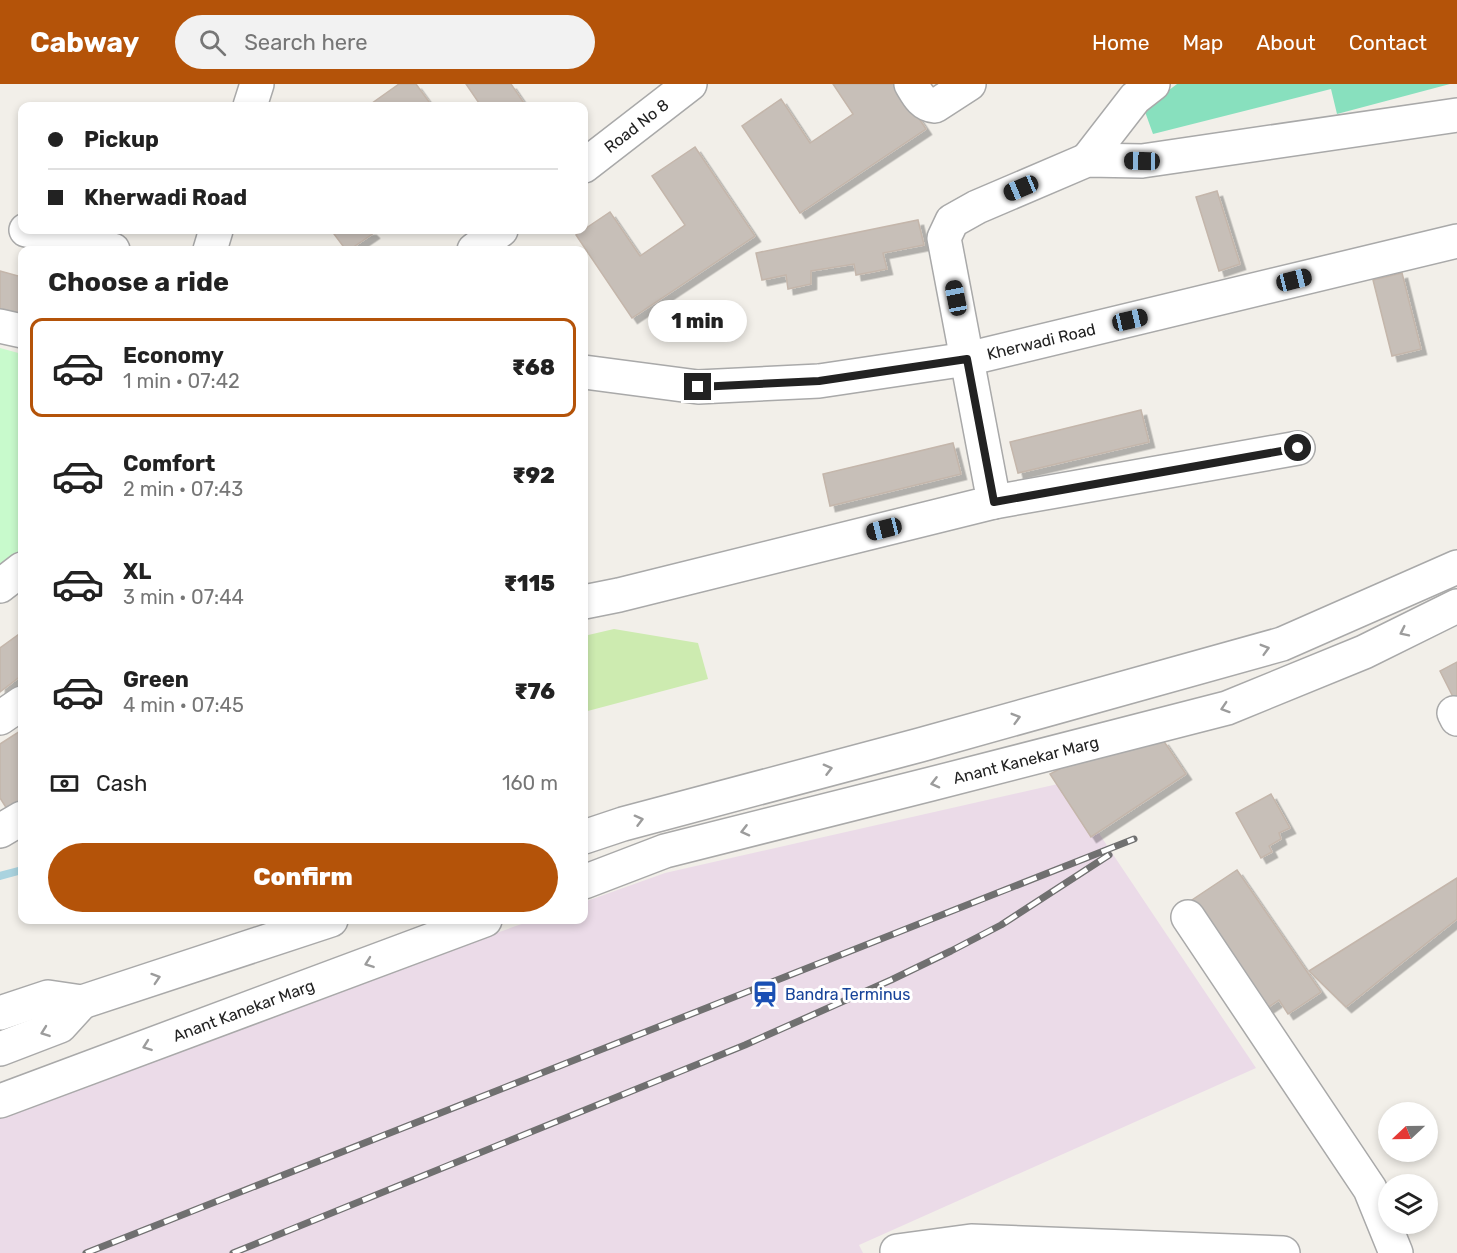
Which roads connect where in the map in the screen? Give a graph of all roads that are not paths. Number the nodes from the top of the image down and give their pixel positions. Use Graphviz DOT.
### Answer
graph roads {
  1 [pos="256,84"];
  2 [pos="690,84"];
  3 [pos="910,84"];
  4 [pos="969,84"];
  5 [pos="1153,84"];
  6 [pos="251,102"];
  7 [pos="1457,115"];
  8 [pos="1087,160"];
  9 [pos="588,163"];
  10 [pos="0,223"];
  11 [pos="18,228"];
  12 [pos="45,234"];
  13 [pos="496,234"];
  14 [pos="1457,241"];
  15 [pos="95,246"];
  16 [pos="479,246"];
  17 [pos="0,326"];
  18 [pos="18,331"];
  19 [pos="967,359"];
  20 [pos="588,373"];
  21 [pos="1298,448"];
  22 [pos="994,502"];
  23 [pos="1457,567"];
  24 [pos="18,572"];
  25 [pos="0,586"];
  26 [pos="588,601"];
  27 [pos="1457,606"];
  28 [pos="18,820"];
  29 [pos="0,831"];
  30 [pos="588,836"];
  31 [pos="588,880"];
  32 [pos="1188,916"];
  33 [pos="319,924"];
  34 [pos="474,924"];
  35 [pos="82,1002"];
  36 [pos="0,1013"];
  37 [pos="0,1049"];
  38 [pos="0,1101"];
  39 [pos="897,1251"];
  40 [pos="1282,1253"];
  41 [pos="1396,1253"];
  1 -- 6 [label="street"];
  2 -- 9 [label="street, Road No 8"];
  3 -- 4 [label="street"];
  5 -- 8 [label="street"];
  7 -- 8 [label="street"];
  8 -- 19 [label="street"];
  10 -- 11 [label="street"];
  12 -- 15 [label="street"];
  13 -- 16 [label="street"];
  14 -- 19 [label="street, Kherwadi Road"];
  17 -- 18 [label="street"];
  19 -- 20 [label="street, Kherwadi Road"];
  19 -- 22 [label="street"];
  21 -- 22 [label="street"];
  22 -- 26 [label="street"];
  30 -- 23 [label="street, one-way"];
  24 -- 25 [label="street"];
  27 -- 31 [label="street, Anant Kanekar Marg, one-way"];
  28 -- 29 [label="street"];
  32 -- 41 [label="street"];
  35 -- 33 [label="street, one-way"];
  34 -- 38 [label="street, Anant Kanekar Marg, one-way"];
  35 -- 36 [label="street"];
  35 -- 37 [label="street, one-way"];
  39 -- 40 [label="street"];
}
